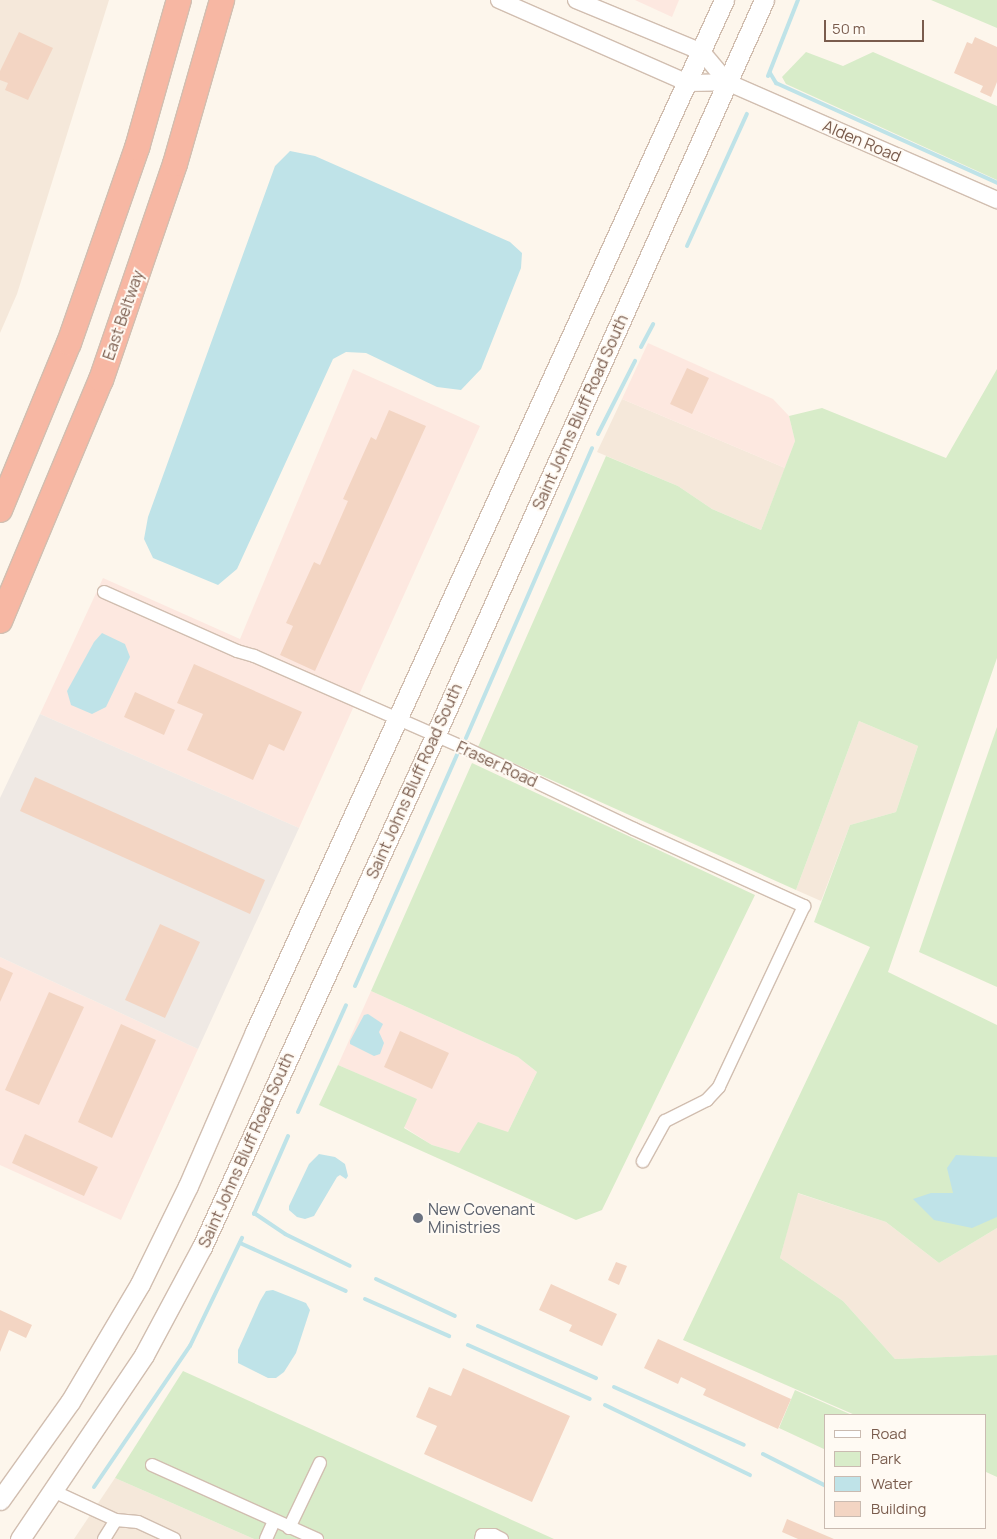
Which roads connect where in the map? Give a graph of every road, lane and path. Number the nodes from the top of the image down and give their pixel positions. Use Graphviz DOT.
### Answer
graph roads {
  1 [pos="179,0"];
  2 [pos="222,0"];
  3 [pos="499,0"];
  4 [pos="576,0"];
  5 [pos="724,0"];
  6 [pos="764,0"];
  7 [pos="702,52"];
  8 [pos="727,82"];
  9 [pos="688,83"];
  10 [pos="997,200"];
  11 [pos="0,510"];
  12 [pos="104,592"];
  13 [pos="0,621"];
  14 [pos="398,719"];
  15 [pos="435,736"];
  16 [pos="643,1161"];
  17 [pos="320,1463"];
  18 [pos="152,1465"];
  19 [pos="53,1491"];
  20 [pos="0,1500"];
  21 [pos="116,1520"];
  22 [pos="274,1521"];
  23 [pos="289,1528"];
  24 [pos="20,1539"];
  25 [pos="104,1539"];
  26 [pos="174,1539"];
  27 [pos="266,1539"];
  28 [pos="317,1539"];
  29 [pos="480,1539"];
  30 [pos="502,1539"];
  1 -- 11 [label="highway"];
  2 -- 13 [label="highway, East Beltway"];
  3 -- 9 [label="street, Alden Road"];
  4 -- 7 [label="street, Alden Road"];
  5 -- 7 [label="main road"];
  6 -- 8 [label="main road, Saint Johns Bluff Road South"];
  7 -- 8 [label="street, Alden Road"];
  7 -- 9 [label="main road"];
  8 -- 9 [label="street, Alden Road"];
  8 -- 10 [label="street, Alden Road"];
  8 -- 15 [label="main road, Saint Johns Bluff Road South"];
  9 -- 14 [label="main road"];
  12 -- 14 [label="street, Fraser Road"];
  14 -- 15 [label="street, Fraser Road"];
  14 -- 20 [label="main road"];
  15 -- 16 [label="street, Fraser Road"];
  15 -- 19 [label="main road, Saint Johns Bluff Road South"];
  17 -- 23 [label="street"];
  18 -- 22 [label="street"];
  19 -- 21 [label="street"];
  19 -- 24 [label="main road, Saint Johns Bluff Road South"];
  21 -- 25 [label="street"];
  21 -- 26 [label="street"];
  22 -- 23 [label="street"];
  22 -- 27 [label="street"];
  23 -- 28 [label="street"];
  29 -- 30 [label="street"];
}
